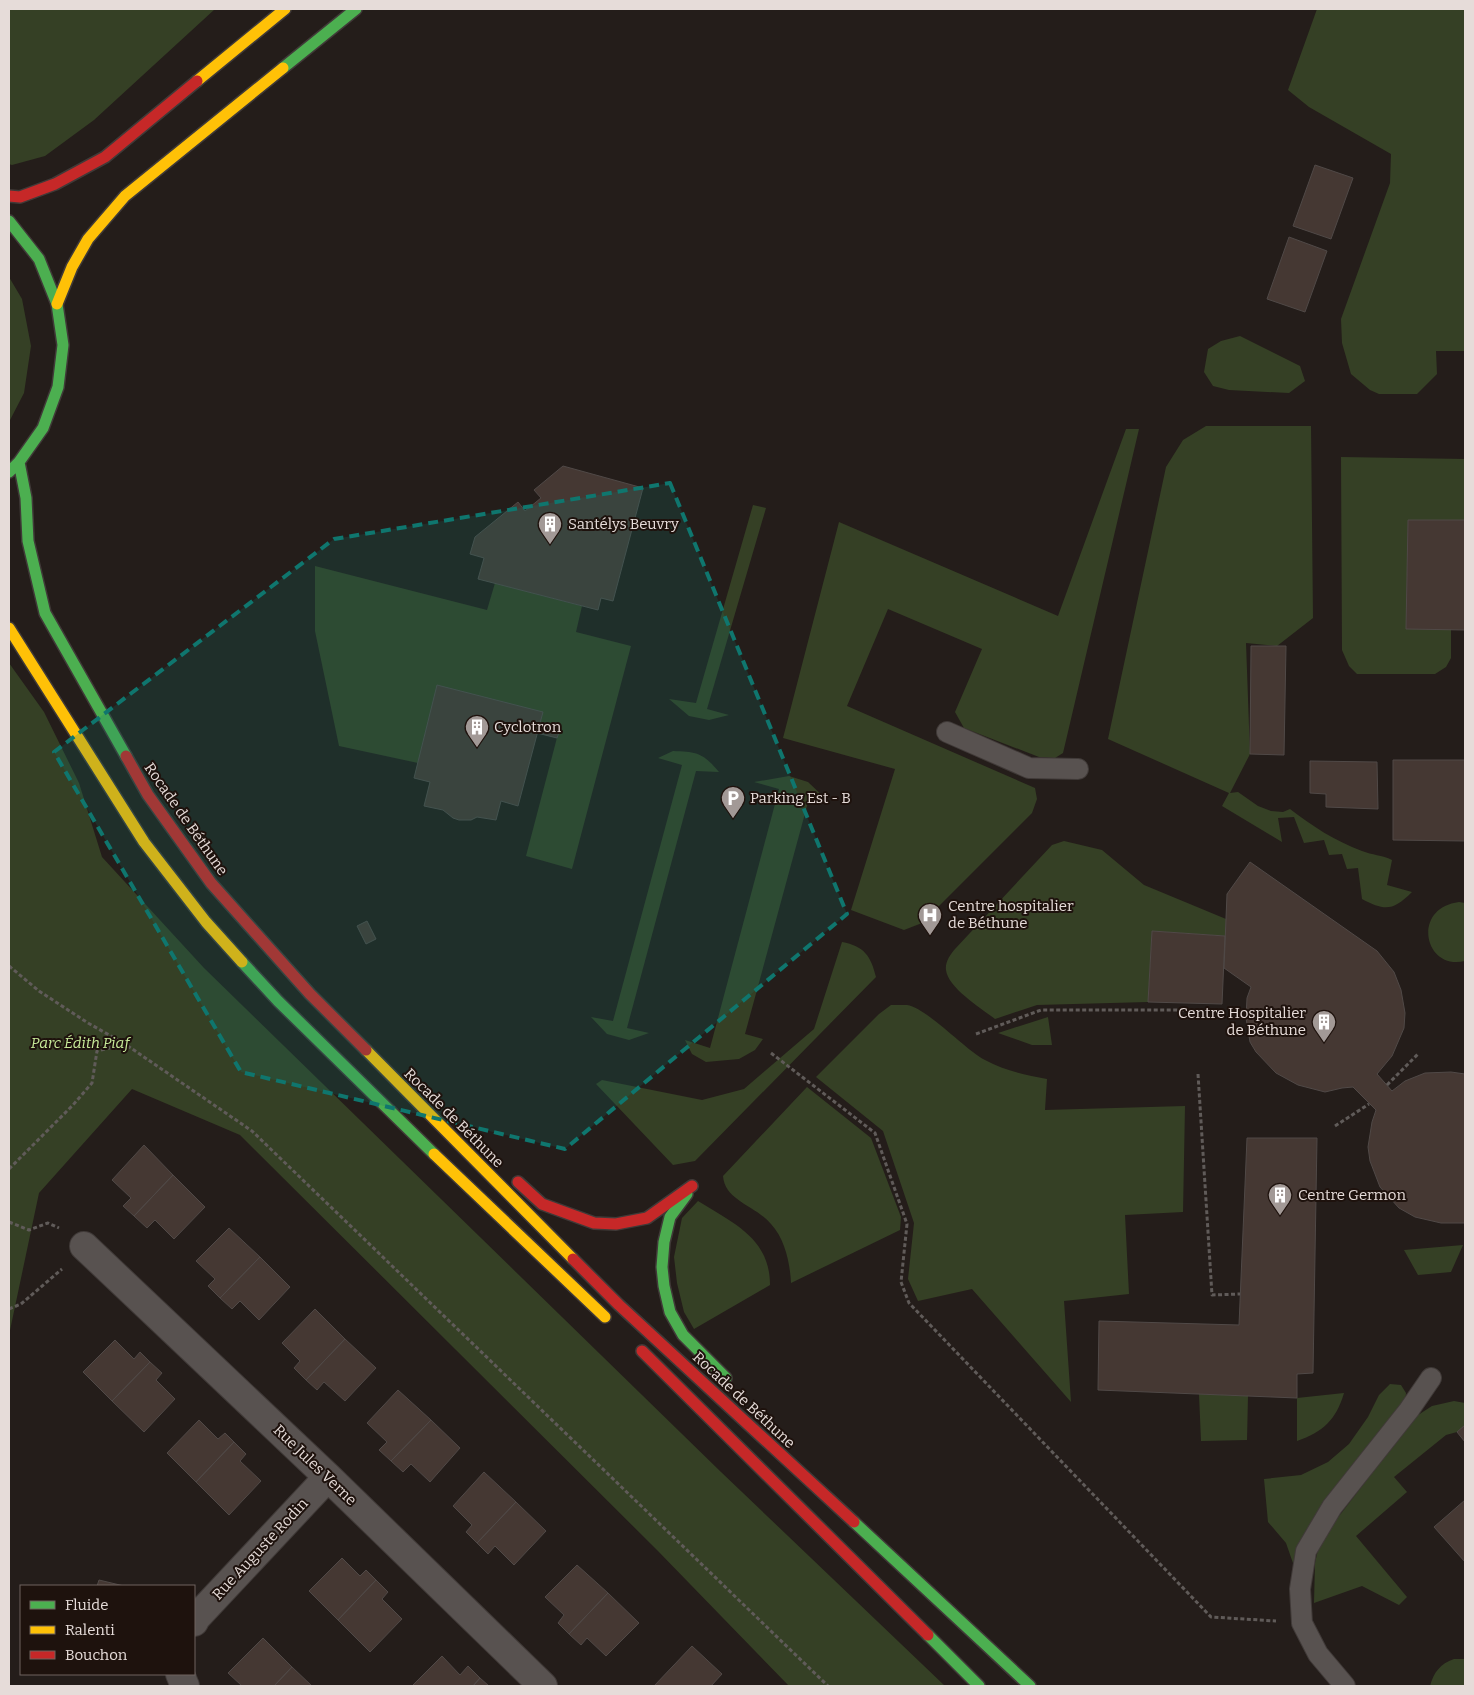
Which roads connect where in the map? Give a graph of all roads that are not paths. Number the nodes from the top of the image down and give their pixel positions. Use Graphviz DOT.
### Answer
graph roads {
  1 [pos="285,9"];
  2 [pos="356,9"];
  3 [pos="9,196"];
  4 [pos="9,221"];
  5 [pos="57,304"];
  6 [pos="19,462"];
  7 [pos="9,472"];
  8 [pos="9,628"];
  9 [pos="947,732"];
  10 [pos="1078,769"];
  11 [pos="385,1070"];
  12 [pos="479,1147"];
  13 [pos="507,1172"];
  14 [pos="75,1255"];
  15 [pos="611,1322"];
  16 [pos="633,1343"];
  17 [pos="1431,1378"];
  18 [pos="734,1386"];
  19 [pos="791,1446"];
  20 [pos="328,1477"];
  21 [pos="809,1481"];
  22 [pos="195,1620"];
  23 [pos="543,1686"];
  24 [pos="979,1686"];
  25 [pos="1030,1686"];
  26 [pos="1345,1686"];
  1 -- 3 [label="main road"];
  2 -- 5 [label="main road"];
  4 -- 5 [label="main road"];
  5 -- 6 [label="main road"];
  6 -- 7 [label="main road"];
  6 -- 11 [label="main road, Rocade de Béthune"];
  8 -- 15 [label="main road"];
  9 -- 10 [label="lane"];
  11 -- 12 [label="main road"];
  11 -- 21 [label="main road, Rocade de Béthune"];
  13 -- 18 [label="main road"];
  14 -- 20 [label="street, Rue Jules Verne"];
  16 -- 24 [label="main road"];
  17 -- 26 [label="lane"];
  19 -- 21 [label="main road"];
  20 -- 22 [label="street, Rue Auguste Rodin"];
  20 -- 23 [label="street, Rue Jules Verne"];
  21 -- 25 [label="main road, Rocade de Béthune"];
}
